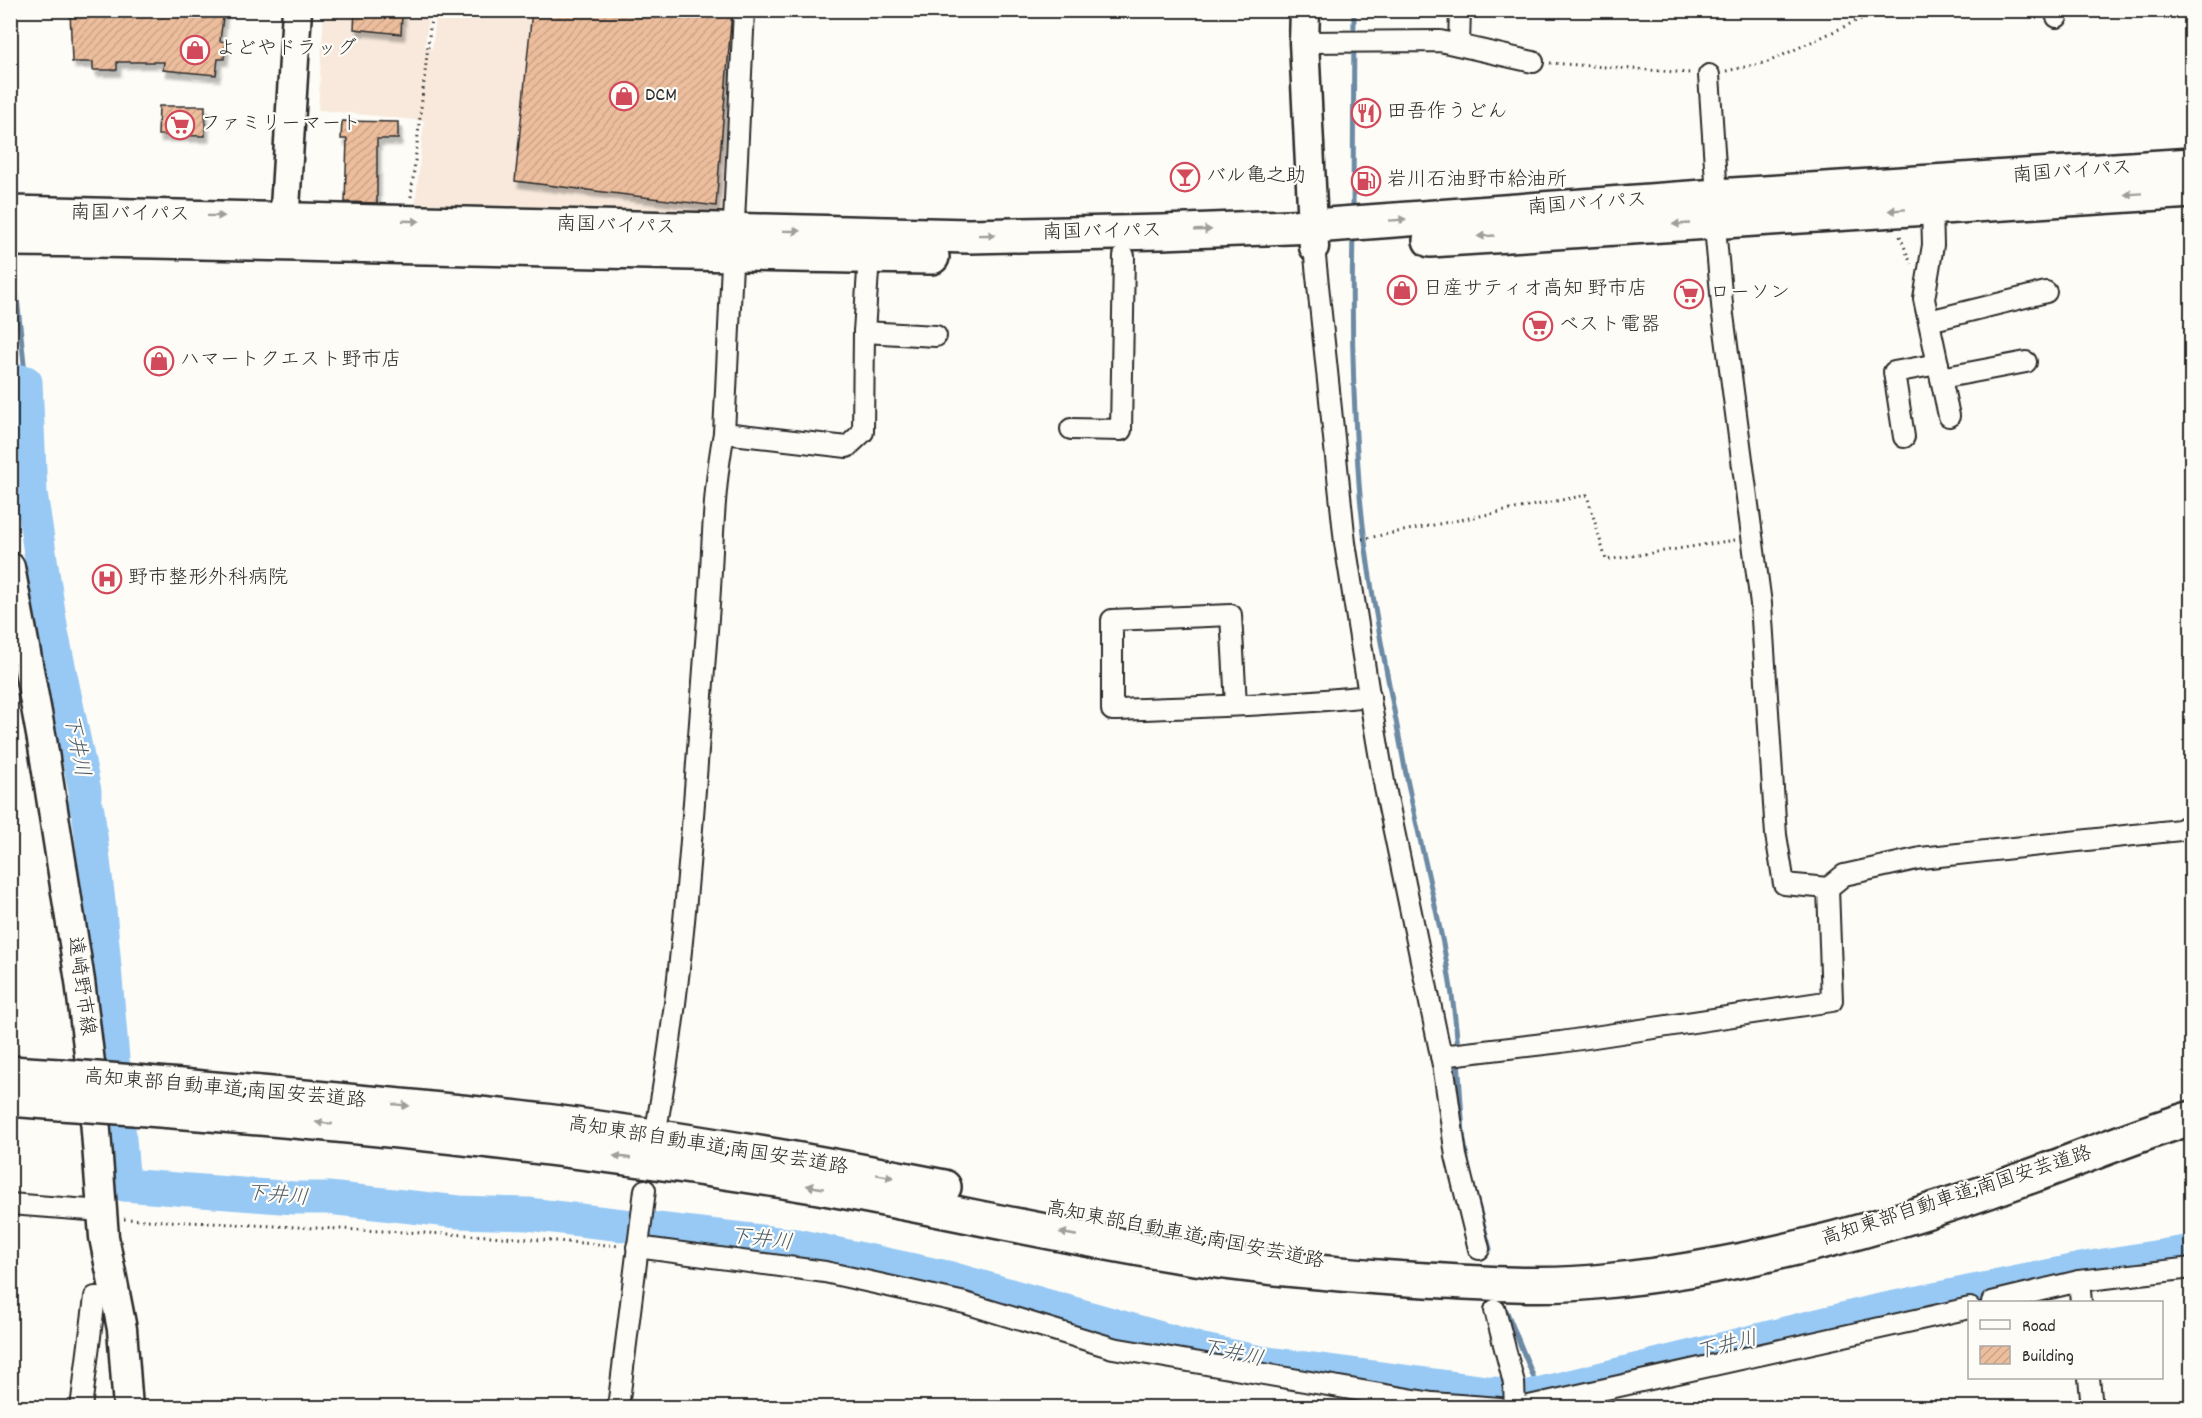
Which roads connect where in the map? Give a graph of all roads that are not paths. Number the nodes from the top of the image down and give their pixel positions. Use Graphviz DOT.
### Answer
graph roads {
  1 [pos="297,10"];
  2 [pos="744,10"];
  3 [pos="1305,10"];
  4 [pos="1460,10"];
  5 [pos="1304,42"];
  6 [pos="1459,45"];
  7 [pos="1533,62"];
  8 [pos="1709,75"];
  9 [pos="2192,165"];
  10 [pos="2192,190"];
  11 [pos="1932,208"];
  12 [pos="1717,209"];
  13 [pos="10,213"];
  14 [pos="283,230"];
  15 [pos="1314,236"];
  16 [pos="10,239"];
  17 [pos="733,242"];
  18 [pos="869,256"];
  19 [pos="1124,256"];
  20 [pos="2046,292"];
  21 [pos="1929,321"];
  22 [pos="864,332"];
  23 [pos="936,336"];
  24 [pos="2026,362"];
  25 [pos="1940,371"];
  26 [pos="1949,416"];
  27 [pos="1071,429"];
  28 [pos="724,433"];
  29 [pos="1904,437"];
  30 [pos="10,567"];
  31 [pos="1370,696"];
  32 [pos="1236,705"];
  33 [pos="2192,822"];
  34 [pos="1828,888"];
  35 [pos="1441,1056"];
  36 [pos="10,1073"];
  37 [pos="59,1089"];
  38 [pos="10,1099"];
  39 [pos="2192,1112"];
  40 [pos="2192,1118"];
  41 [pos="657,1124"];
  42 [pos="2153,1130"];
  43 [pos="645,1190"];
  44 [pos="10,1204"];
  45 [pos="103,1214"];
  46 [pos="638,1247"];
  47 [pos="1479,1249"];
  48 [pos="2192,1268"];
  49 [pos="2079,1281"];
  50 [pos="95,1297"];
  51 [pos="1996,1301"];
  52 [pos="2081,1301"];
  53 [pos="1968,1308"];
  54 [pos="1495,1311"];
  55 [pos="2089,1379"];
  56 [pos="81,1407"];
  57 [pos="128,1407"];
  58 [pos="618,1407"];
  59 [pos="1500,1407"];
  60 [pos="1515,1407"];
  61 [pos="1520,1407"];
  62 [pos="2092,1407"];
  1 -- 14 [label="main road"];
  2 -- 17 [label="street"];
  3 -- 5 [label="main road"];
  4 -- 6 [label="street"];
  5 -- 6 [label="street"];
  5 -- 15 [label="main road"];
  6 -- 7 [label="street"];
  8 -- 12 [label="street"];
  9 -- 12 [label="highway, 南国バイパス"];
  10 -- 11 [label="highway, 南国バイパス, one-way"];
  11 -- 12 [label="highway, 南国バイパス, one-way"];
  11 -- 21 [label="street"];
  12 -- 15 [label="highway, 南国バイパス"];
  12 -- 34 [label="street"];
  13 -- 14 [label="highway, 南国バイパス, one-way"];
  14 -- 16 [label="highway, 南国バイパス"];
  14 -- 17 [label="highway, 南国バイパス"];
  14 -- 17 [label="highway, 南国バイパス, one-way"];
  17 -- 15 [label="highway, 南国バイパス, one-way"];
  15 -- 19 [label="highway, 南国バイパス"];
  15 -- 31 [label="street"];
  17 -- 18 [label="highway, 南国バイパス"];
  17 -- 28 [label="street"];
  18 -- 19 [label="highway, 南国バイパス"];
  18 -- 22 [label="street"];
  19 -- 27 [label="street"];
  20 -- 21 [label="street"];
  21 -- 25 [label="street"];
  22 -- 23 [label="street"];
  22 -- 28 [label="street"];
  24 -- 25 [label="street"];
  25 -- 26 [label="street"];
  25 -- 29 [label="street"];
  28 -- 41 [label="street"];
  30 -- 45 [label="main road, 遠崎野市線"];
  31 -- 32 [label="street"];
  31 -- 35 [label="street"];
  32 -- 32 [label="street"];
  33 -- 34 [label="street"];
  34 -- 35 [label="street"];
  35 -- 47 [label="street"];
  36 -- 37 [label="highway, 高知東部自動車道;南国安芸道路"];
  37 -- 38 [label="highway, 高知東部自動車道;南国安芸道路"];
  37 -- 42 [label="highway, 高知東部自動車道;南国安芸道路, bridge"];
  39 -- 42 [label="highway"];
  40 -- 42 [label="highway, 高知東部自動車道;南国安芸道路"];
  43 -- 46 [label="street"];
  44 -- 45 [label="street"];
  45 -- 57 [label="main road, 遠崎野市線"];
  46 -- 58 [label="street"];
  46 -- 59 [label="street"];
  48 -- 49 [label="street"];
  49 -- 51 [label="street"];
  49 -- 52 [label="street"];
  50 -- 56 [label="street"];
  53 -- 61 [label="street"];
  54 -- 60 [label="street"];
  55 -- 62 [label="street"];
}
